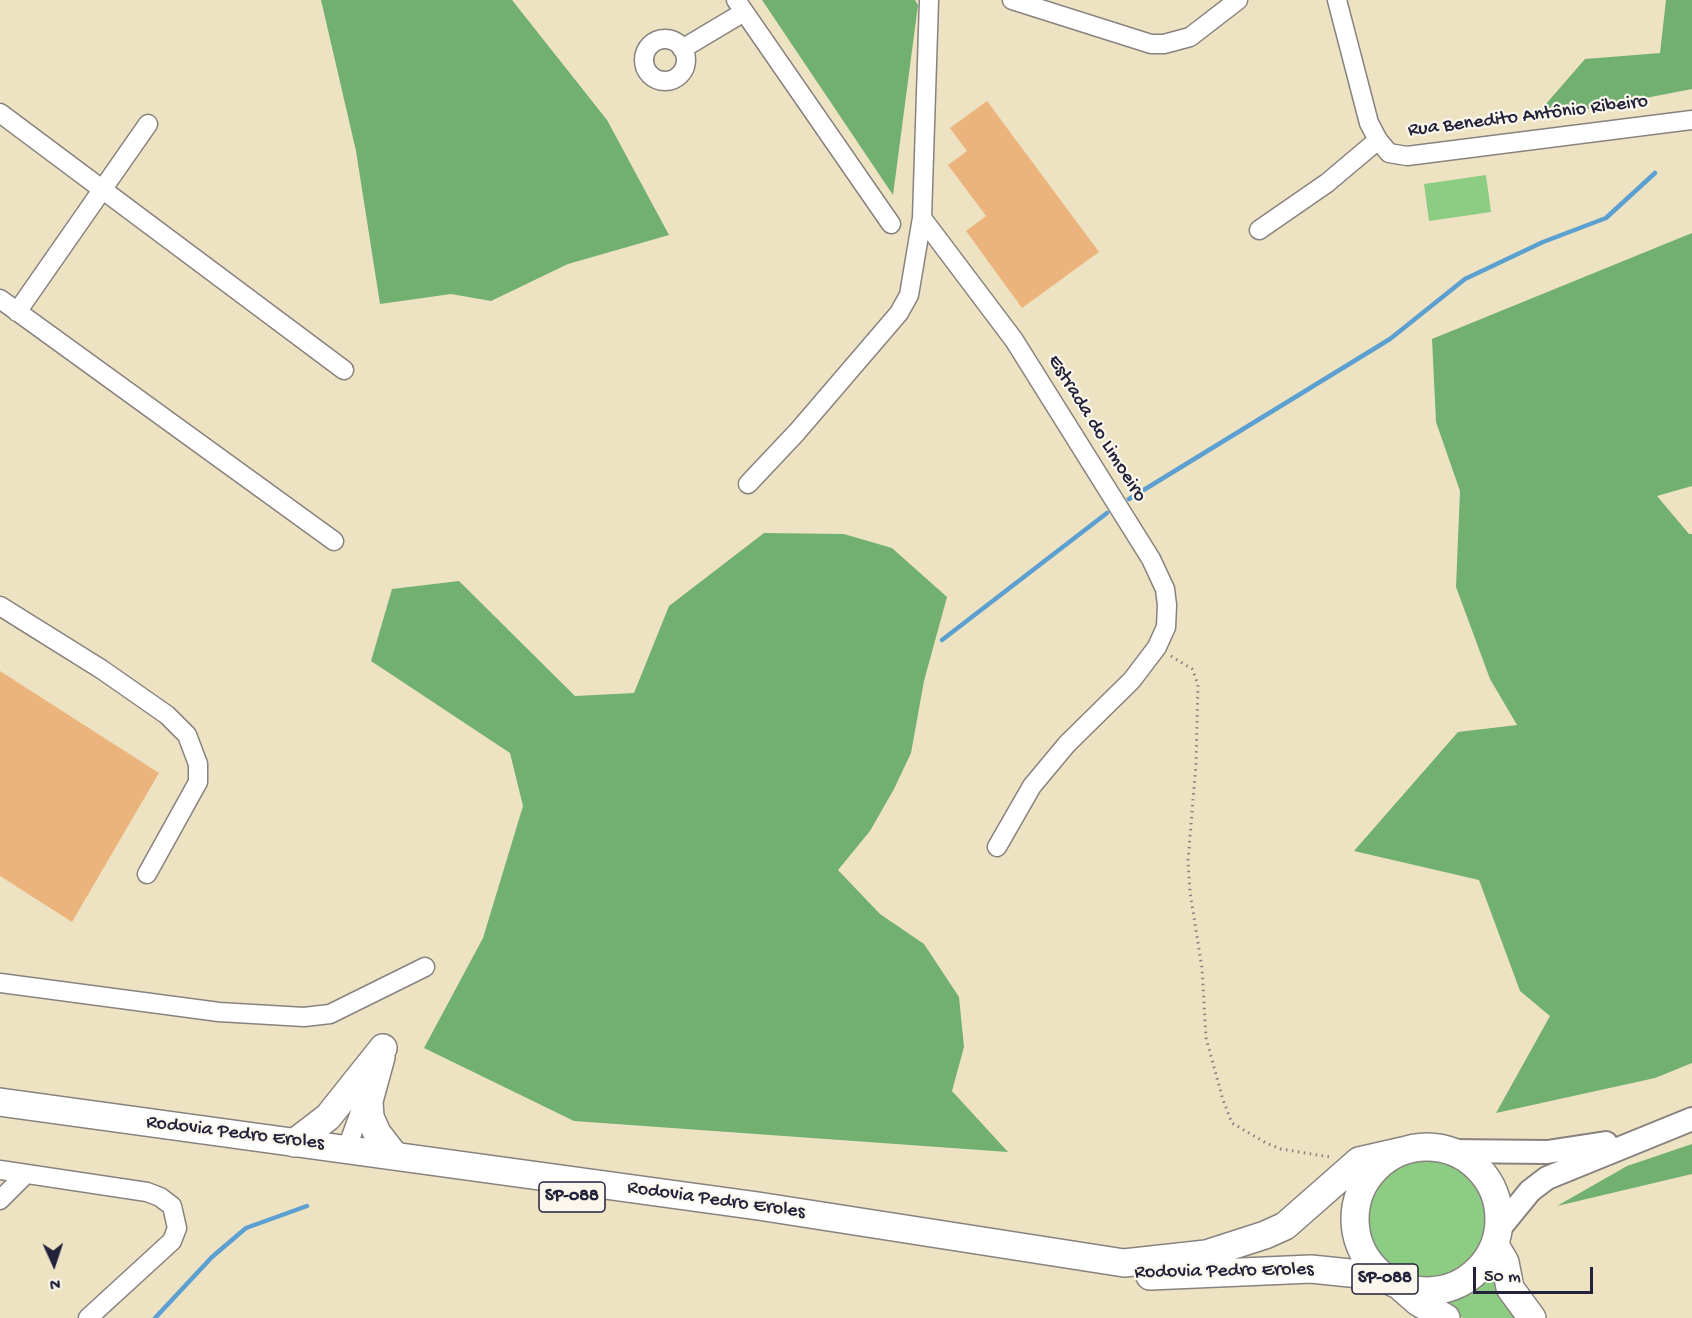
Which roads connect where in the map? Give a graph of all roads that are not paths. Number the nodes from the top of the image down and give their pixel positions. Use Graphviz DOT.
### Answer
graph roads {
  1 [pos="929,0"];
  2 [pos="1012,0"];
  3 [pos="1238,0"];
  4 [pos="1337,0"];
  5 [pos="740,6"];
  6 [pos="682,49"];
  7 [pos="0,113"];
  8 [pos="1692,120"];
  9 [pos="148,124"];
  10 [pos="1378,140"];
  11 [pos="103,190"];
  12 [pos="922,218"];
  13 [pos="891,224"];
  14 [pos="1259,230"];
  15 [pos="0,300"];
  16 [pos="17,312"];
  17 [pos="344,370"];
  18 [pos="747,484"];
  19 [pos="334,541"];
  20 [pos="0,606"];
  21 [pos="997,847"];
  22 [pos="147,874"];
  23 [pos="425,967"];
  24 [pos="0,983"];
  25 [pos="383,1048"];
  26 [pos="0,1102"];
  27 [pos="0,1119"];
  28 [pos="1692,1119"];
  29 [pos="1640,1138"];
  30 [pos="294,1143"];
  31 [pos="347,1148"];
  32 [pos="1403,1151"];
  33 [pos="1451,1151"];
  34 [pos="394,1155"];
  35 [pos="0,1170"];
  36 [pos="24,1176"];
  37 [pos="0,1200"];
  38 [pos="1497,1237"];
  39 [pos="1390,1281"];
  40 [pos="88,1318"];
  41 [pos="1446,1318"];
  42 [pos="1532,1318"];
  1 -- 12 [label="street"];
  2 -- 3 [label="street"];
  4 -- 10 [label="street"];
  5 -- 6 [label="street"];
  5 -- 13 [label="street"];
  7 -- 11 [label="street"];
  8 -- 10 [label="street, Rua Benedito Antônio Ribeiro"];
  9 -- 11 [label="street"];
  10 -- 14 [label="street"];
  11 -- 16 [label="street"];
  11 -- 17 [label="street"];
  12 -- 18 [label="street"];
  12 -- 21 [label="street, Estrada do Limoeiro"];
  15 -- 16 [label="street"];
  16 -- 19 [label="street"];
  20 -- 22 [label="street"];
  23 -- 24 [label="street"];
  25 -- 30 [label="highway"];
  25 -- 31 [label="street"];
  25 -- 34 [label="highway"];
  26 -- 30 [label="highway, Rodovia Pedro Eroles / SP-088"];
  27 -- 39 [label="highway, Rodovia Pedro Eroles / SP-088"];
  28 -- 29 [label="main road, Rodovia Pedro Eroles / SP-088"];
  29 -- 33 [label="main road, Rodovia Pedro Eroles / SP-088"];
  29 -- 38 [label="main road, Rodovia Pedro Eroles / SP-088"];
  30 -- 31 [label="highway, Rodovia Pedro Eroles / SP-088"];
  31 -- 34 [label="highway, Rodovia Pedro Eroles / SP-088"];
  32 -- 33 [label="highway, Rodovia Pedro Eroles / SP-088"];
  32 -- 34 [label="highway, Rodovia Pedro Eroles / SP-088"];
  32 -- 39 [label="highway, Rodovia Pedro Eroles / SP-088"];
  33 -- 38 [label="highway, Rodovia Pedro Eroles / SP-088"];
  35 -- 36 [label="street"];
  36 -- 37 [label="street"];
  36 -- 40 [label="street"];
  38 -- 39 [label="highway, Rodovia Pedro Eroles / SP-088"];
  38 -- 42 [label="highway"];
  39 -- 41 [label="highway"];
}
